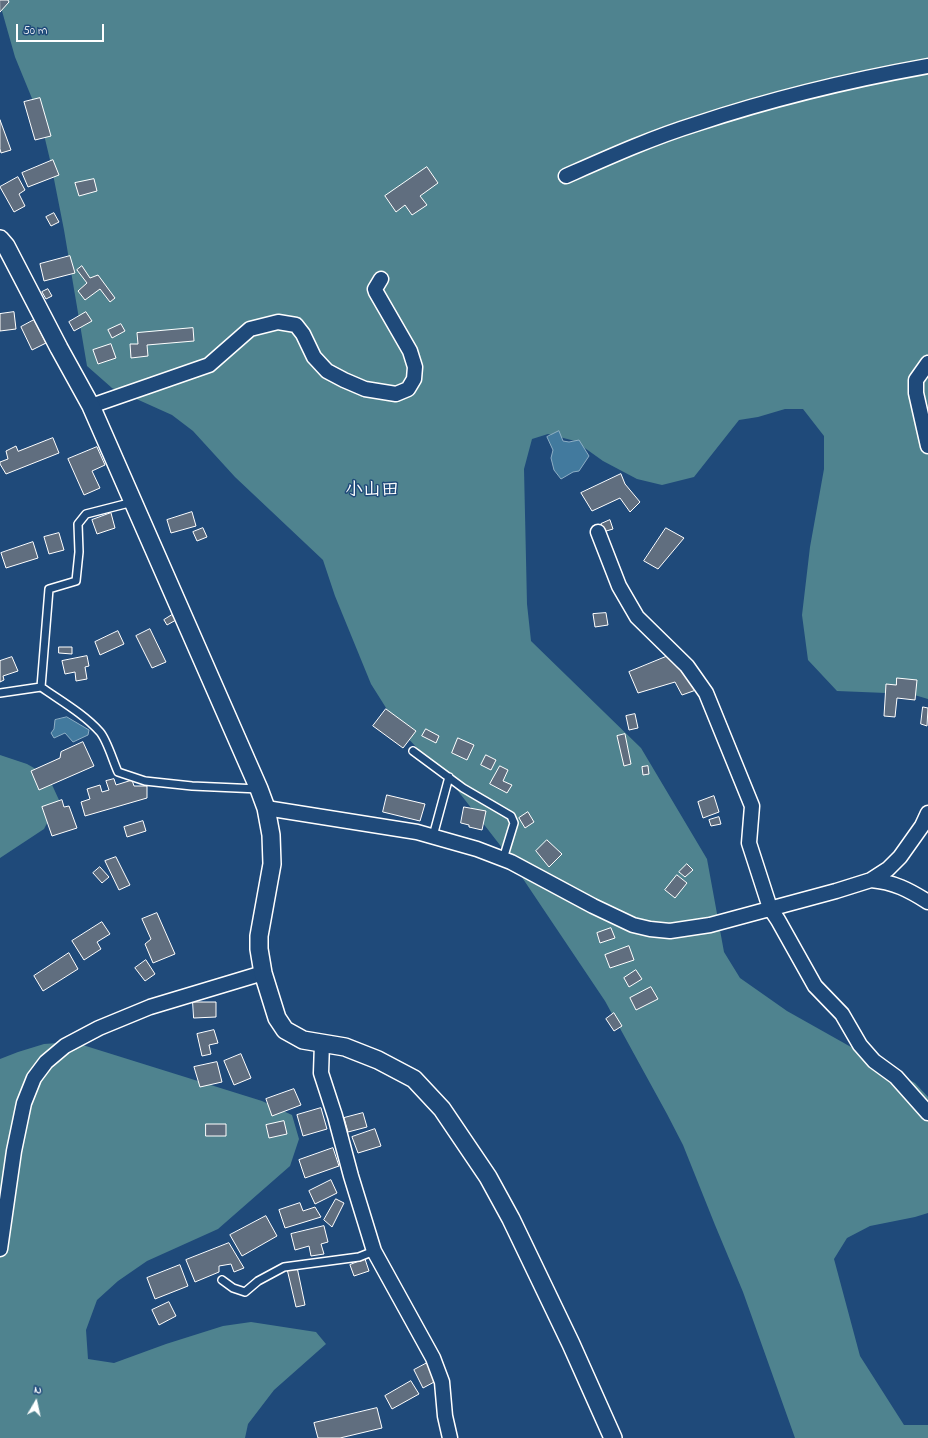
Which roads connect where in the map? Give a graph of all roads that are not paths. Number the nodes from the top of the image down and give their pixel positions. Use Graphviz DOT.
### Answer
graph roads {
  1 [pos="928,66"];
  2 [pos="566,176"];
  3 [pos="0,239"];
  4 [pos="381,279"];
  5 [pos="928,363"];
  6 [pos="91,406"];
  7 [pos="928,446"];
  8 [pos="133,502"];
  9 [pos="598,532"];
  10 [pos="41,687"];
  11 [pos="0,693"];
  12 [pos="413,751"];
  13 [pos="449,777"];
  14 [pos="259,789"];
  15 [pos="266,808"];
  16 [pos="928,814"];
  17 [pos="433,836"];
  18 [pos="503,859"];
  19 [pos="871,880"];
  20 [pos="928,902"];
  21 [pos="770,908"];
  22 [pos="263,973"];
  23 [pos="322,1043"];
  24 [pos="928,1113"];
  25 [pos="0,1249"];
  26 [pos="374,1251"];
  27 [pos="222,1280"];
  28 [pos="450,1438"];
  29 [pos="613,1438"];
  1 -- 2 [label="street"];
  3 -- 6 [label="street"];
  4 -- 6 [label="street"];
  5 -- 7 [label="street"];
  6 -- 8 [label="street"];
  8 -- 10 [label="lane"];
  8 -- 14 [label="street"];
  9 -- 21 [label="street"];
  10 -- 11 [label="lane"];
  10 -- 14 [label="lane"];
  12 -- 13 [label="lane"];
  13 -- 17 [label="lane"];
  13 -- 18 [label="lane"];
  14 -- 15 [label="street"];
  15 -- 17 [label="street"];
  15 -- 22 [label="street"];
  16 -- 19 [label="street"];
  17 -- 18 [label="street"];
  18 -- 21 [label="street"];
  19 -- 20 [label="street"];
  19 -- 21 [label="street"];
  21 -- 24 [label="street"];
  22 -- 23 [label="street"];
  22 -- 25 [label="street"];
  23 -- 26 [label="street"];
  23 -- 29 [label="street"];
  26 -- 27 [label="lane"];
  26 -- 28 [label="street"];
}
